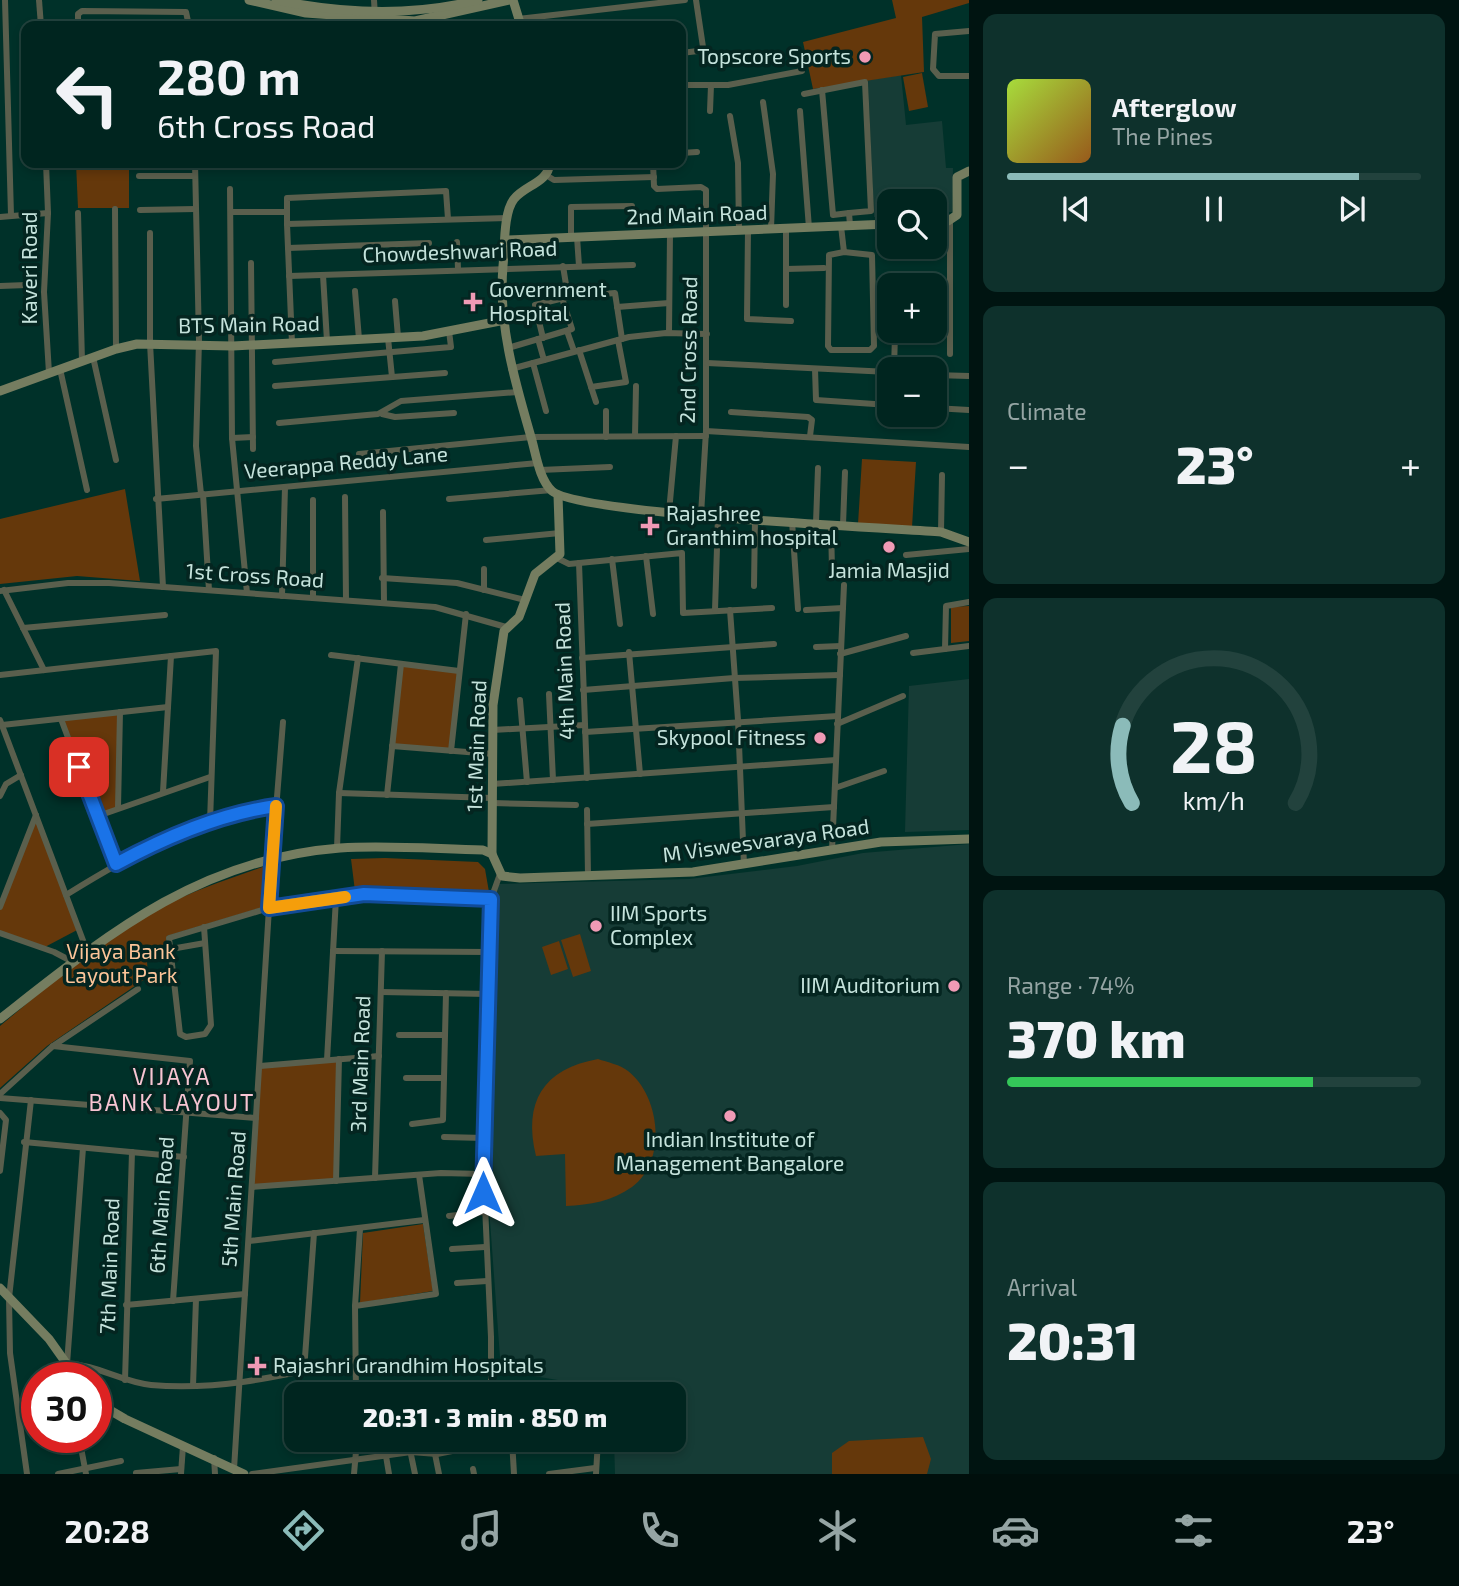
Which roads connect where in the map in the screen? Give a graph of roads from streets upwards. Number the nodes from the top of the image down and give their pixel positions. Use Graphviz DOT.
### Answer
graph roads {
  1 [pos="5,0"];
  2 [pos="39,0"];
  3 [pos="125,0"];
  4 [pos="138,0"];
  5 [pos="249,0"];
  6 [pos="374,0"];
  7 [pos="478,0"];
  8 [pos="511,0"];
  9 [pos="685,0"];
  10 [pos="696,0"];
  11 [pos="662,1"];
  12 [pos="276,2"];
  13 [pos="307,3"];
  14 [pos="625,3"];
  15 [pos="342,5"];
  16 [pos="123,10"];
  17 [pos="139,10"];
  18 [pos="429,15"];
  19 [pos="375,16"];
  20 [pos="41,21"];
  21 [pos="78,21"];
  22 [pos="188,21"];
  23 [pos="519,21"];
  24 [pos="530,21"];
  25 [pos="969,31"];
  26 [pos="686,52"];
  27 [pos="802,71"];
  28 [pos="969,76"];
  29 [pos="686,85"];
  30 [pos="711,85"];
  31 [pos="822,90"];
  32 [pos="804,94"];
  33 [pos="763,102"];
  34 [pos="710,111"];
  35 [pos="800,111"];
  36 [pos="730,116"];
  37 [pos="697,152"];
  38 [pos="686,153"];
  39 [pos="46,168"];
  40 [pos="195,168"];
  41 [pos="548,168"];
  42 [pos="653,168"];
  43 [pos="969,171"];
  44 [pos="139,176"];
  45 [pos="195,176"];
  46 [pos="546,176"];
  47 [pos="654,177"];
  48 [pos="230,189"];
  49 [pos="632,206"];
  50 [pos="115,209"];
  51 [pos="196,209"];
  52 [pos="140,211"];
  53 [pos="231,212"];
  54 [pos="287,212"];
  55 [pos="48,213"];
  56 [pos="78,213"];
  57 [pos="850,213"];
  58 [pos="11,215"];
  59 [pos="0,217"];
  60 [pos="508,218"];
  61 [pos="448,219"];
  62 [pos="947,220"];
  63 [pos="950,220"];
  64 [pos="286,224"];
  65 [pos="877,224"];
  66 [pos="848,226"];
  67 [pos="808,228"];
  68 [pos="771,229"];
  69 [pos="786,229"];
  70 [pos="744,230"];
  71 [pos="708,232"];
  72 [pos="150,233"];
  73 [pos="670,233"];
  74 [pos="574,237"];
  75 [pos="506,240"];
  76 [pos="457,242"];
  77 [pos="429,243"];
  78 [pos="288,248"];
  79 [pos="844,252"];
  80 [pos="251,263"];
  81 [pos="633,265"];
  82 [pos="563,266"];
  83 [pos="579,266"];
  84 [pos="503,268"];
  85 [pos="824,268"];
  86 [pos="458,269"];
  87 [pos="786,269"];
  88 [pos="323,275"];
  89 [pos="289,276"];
  90 [pos="27,285"];
  91 [pos="0,286"];
  92 [pos="355,291"];
  93 [pos="565,298"];
  94 [pos="395,301"];
  95 [pos="669,303"];
  96 [pos="786,305"];
  97 [pos="617,307"];
  98 [pos="537,314"];
  99 [pos="505,320"];
  100 [pos="791,321"];
  101 [pos="449,331"];
  102 [pos="567,331"];
  103 [pos="669,333"];
  104 [pos="707,334"];
  105 [pos="393,337"];
  106 [pos="359,339"];
  107 [pos="540,339"];
  108 [pos="620,339"];
  109 [pos="327,341"];
  110 [pos="292,343"];
  111 [pos="150,344"];
  112 [pos="198,345"];
  113 [pos="253,345"];
  114 [pos="233,346"];
  115 [pos="116,348"];
  116 [pos="508,348"];
  117 [pos="577,351"];
  118 [pos="390,352"];
  119 [pos="950,354"];
  120 [pos="93,357"];
  121 [pos="544,360"];
  122 [pos="82,361"];
  123 [pos="275,362"];
  124 [pos="533,363"];
  125 [pos="707,363"];
  126 [pos="60,369"];
  127 [pos="511,369"];
  128 [pos="815,369"];
  129 [pos="877,372"];
  130 [pos="50,373"];
  131 [pos="445,373"];
  132 [pos="947,375"];
  133 [pos="969,376"];
  134 [pos="392,377"];
  135 [pos="275,386"];
  136 [pos="636,386"];
  137 [pos="591,387"];
  138 [pos="0,391"];
  139 [pos="518,392"];
  140 [pos="596,402"];
  141 [pos="877,404"];
  142 [pos="947,409"];
  143 [pos="969,410"];
  144 [pos="546,411"];
  145 [pos="606,411"];
  146 [pos="731,412"];
  147 [pos="454,413"];
  148 [pos="382,414"];
  149 [pos="279,423"];
  150 [pos="706,433"];
  151 [pos="606,436"];
  152 [pos="635,436"];
  153 [pos="676,436"];
  154 [pos="810,436"];
  155 [pos="253,437"];
  156 [pos="531,437"];
  157 [pos="232,438"];
  158 [pos="969,447"];
  159 [pos="253,449"];
  160 [pos="359,454"];
  161 [pos="116,460"];
  162 [pos="539,466"];
  163 [pos="610,467"];
  164 [pos="818,468"];
  165 [pos="845,472"];
  166 [pos="942,475"];
  167 [pos="285,487"];
  168 [pos="87,490"];
  169 [pos="236,491"];
  170 [pos="555,493"];
  171 [pos="202,494"];
  172 [pos="345,497"];
  173 [pos="156,499"];
  174 [pos="449,499"];
  175 [pos="313,500"];
  176 [pos="383,512"];
  177 [pos="669,512"];
  178 [pos="701,514"];
  179 [pos="718,516"];
  180 [pos="755,519"];
  181 [pos="792,522"];
  182 [pos="816,523"];
  183 [pos="831,524"];
  184 [pos="843,525"];
  185 [pos="941,532"];
  186 [pos="560,533"];
  187 [pos="486,540"];
  188 [pos="969,542"];
  189 [pos="969,549"];
  190 [pos="906,555"];
  191 [pos="646,556"];
  192 [pos="557,558"];
  193 [pos="612,559"];
  194 [pos="579,563"];
  195 [pos="484,569"];
  196 [pos="831,570"];
  197 [pos="382,578"];
  198 [pos="844,584"];
  199 [pos="754,586"];
  200 [pos="163,587"];
  201 [pos="209,590"];
  202 [pos="484,590"];
  203 [pos="2,591"];
  204 [pos="247,593"];
  205 [pos="282,596"];
  206 [pos="313,598"];
  207 [pos="346,600"];
  208 [pos="525,600"];
  209 [pos="384,603"];
  210 [pos="969,603"];
  211 [pos="772,608"];
  212 [pos="843,608"];
  213 [pos="798,609"];
  214 [pos="715,610"];
  215 [pos="730,610"];
  216 [pos="806,610"];
  217 [pos="466,614"];
  218 [pos="653,614"];
  219 [pos="164,615"];
  220 [pos="620,624"];
  221 [pos="506,627"];
  222 [pos="23,628"];
  223 [pos="906,636"];
  224 [pos="774,643"];
  225 [pos="732,646"];
  226 [pos="969,646"];
  227 [pos="816,647"];
  228 [pos="945,649"];
  229 [pos="841,650"];
  230 [pos="629,652"];
  231 [pos="913,653"];
  232 [pos="331,655"];
  233 [pos="170,656"];
  234 [pos="582,657"];
  235 [pos="358,658"];
  236 [pos="401,664"];
  237 [pos="44,670"];
  238 [pos="460,671"];
  239 [pos="0,675"];
  240 [pos="840,675"];
  241 [pos="734,678"];
  242 [pos="632,685"];
  243 [pos="583,690"];
  244 [pos="549,694"];
  245 [pos="903,696"];
  246 [pos="520,700"];
  247 [pos="168,707"];
  248 [pos="121,712"];
  249 [pos="838,716"];
  250 [pos="61,719"];
  251 [pos="738,720"];
  252 [pos="1,722"];
  253 [pos="284,722"];
  254 [pos="837,724"];
  255 [pos="550,727"];
  256 [pos="522,728"];
  257 [pos="636,728"];
  258 [pos="585,729"];
  259 [pos="492,730"];
  260 [pos="392,746"];
  261 [pos="451,751"];
  262 [pos="492,754"];
  263 [pos="836,760"];
  264 [pos="740,767"];
  265 [pos="884,771"];
  266 [pos="640,774"];
  267 [pos="21,775"];
  268 [pos="211,777"];
  269 [pos="587,778"];
  270 [pos="553,780"];
  271 [pos="527,782"];
  272 [pos="492,784"];
  273 [pos="835,788"];
  274 [pos="163,792"];
  275 [pos="339,793"];
  276 [pos="387,795"];
  277 [pos="0,796"];
  278 [pos="492,801"];
  279 [pos="576,805"];
  280 [pos="276,806"];
  281 [pos="834,807"];
  282 [pos="118,808"];
  283 [pos="587,810"];
  284 [pos="742,812"];
  285 [pos="36,815"];
  286 [pos="98,816"];
  287 [pos="210,822"];
  288 [pos="587,824"];
  289 [pos="969,839"];
  290 [pos="337,848"];
  291 [pos="832,850"];
  292 [pos="492,854"];
  293 [pos="272,860"];
  294 [pos="116,864"];
  295 [pos="744,865"];
  296 [pos="500,874"];
  297 [pos="588,876"];
  298 [pos="0,881"];
  299 [pos="9,884"];
  300 [pos="66,895"];
  301 [pos="336,898"];
  302 [pos="491,899"];
  303 [pos="0,907"];
  304 [pos="269,908"];
  305 [pos="204,927"];
  306 [pos="0,933"];
  307 [pos="205,943"];
  308 [pos="171,949"];
  309 [pos="87,951"];
  310 [pos="333,951"];
  311 [pos="383,951"];
  312 [pos="489,952"];
  313 [pos="73,962"];
  314 [pos="138,989"];
  315 [pos="381,992"];
  316 [pos="446,993"];
  317 [pos="488,994"];
  318 [pos="0,1019"];
  319 [pos="399,1035"];
  320 [pos="445,1035"];
  321 [pos="53,1046"];
  322 [pos="379,1056"];
  323 [pos="339,1059"];
  324 [pos="327,1060"];
  325 [pos="260,1066"];
  326 [pos="406,1077"];
  327 [pos="444,1078"];
  328 [pos="0,1096"];
  329 [pos="31,1100"];
  330 [pos="187,1112"];
  331 [pos="0,1113"];
  332 [pos="256,1118"];
  333 [pos="412,1124"];
  334 [pos="444,1137"];
  335 [pos="484,1138"];
  336 [pos="24,1142"];
  337 [pos="1,1148"];
  338 [pos="83,1148"];
  339 [pos="132,1152"];
  340 [pos="184,1157"];
  341 [pos="0,1171"];
  342 [pos="483,1174"];
  343 [pos="419,1175"];
  344 [pos="375,1178"];
  345 [pos="336,1181"];
  346 [pos="252,1187"];
  347 [pos="483,1212"];
  348 [pos="449,1216"];
  349 [pos="424,1220"];
  350 [pos="360,1229"];
  351 [pos="314,1233"];
  352 [pos="249,1241"];
  353 [pos="485,1247"];
  354 [pos="452,1249"];
  355 [pos="487,1281"];
  356 [pos="457,1283"];
  357 [pos="0,1288"];
  358 [pos="245,1294"];
  359 [pos="9,1298"];
  360 [pos="196,1299"];
  361 [pos="173,1301"];
  362 [pos="126,1305"];
  363 [pos="355,1306"];
  364 [pos="354,1360"];
  365 [pos="66,1362"];
  366 [pos="67,1362"];
  367 [pos="304,1371"];
  368 [pos="112,1375"];
  369 [pos="125,1380"];
  370 [pos="355,1382"];
  371 [pos="491,1382"];
  372 [pos="240,1385"];
  373 [pos="193,1386"];
  374 [pos="112,1411"];
  375 [pos="183,1446"];
  376 [pos="355,1452"];
  377 [pos="411,1452"];
  378 [pos="446,1452"];
  379 [pos="511,1452"];
  380 [pos="597,1452"];
  381 [pos="82,1453"];
  382 [pos="435,1454"];
  383 [pos="386,1456"];
  384 [pos="214,1458"];
  385 [pos="121,1461"];
  386 [pos="355,1461"];
  387 [pos="234,1469"];
  388 [pos="86,1471"];
  389 [pos="181,1471"];
  390 [pos="595,1471"];
  391 [pos="136,1473"];
  392 [pos="27,1474"];
  393 [pos="58,1474"];
  394 [pos="215,1474"];
  395 [pos="244,1474"];
  396 [pos="252,1474"];
  397 [pos="354,1474"];
  398 [pos="390,1474"];
  399 [pos="415,1474"];
  400 [pos="439,1474"];
  401 [pos="514,1474"];
  402 [pos="549,1474"];
  1 -- 58 [label="street"];
  2 -- 20 [label="street"];
  3 -- 16 [label="street"];
  4 -- 17 [label="street"];
  5 -- 12 [label="street"];
  6 -- 19 [label="street"];
  7 -- 18 [label="street"];
  8 -- 18 [label="street"];
  8 -- 23 [label="street"];
  9 -- 11 [label="street"];
  10 -- 26 [label="street"];
  11 -- 14 [label="street"];
  12 -- 13 [label="street"];
  12 -- 19 [label="street"];
  13 -- 15 [label="street"];
  14 -- 24 [label="street"];
  15 -- 19 [label="street"];
  16 -- 17 [label="street"];
  16 -- 21 [label="street"];
  17 -- 22 [label="street"];
  18 -- 19 [label="street"];
  25 -- 28 [label="street"];
  27 -- 30 [label="street"];
  29 -- 30 [label="street"];
  30 -- 34 [label="street"];
  31 -- 32 [label="street"];
  31 -- 57 [label="street"];
  31 -- 57 [label="street"];
  33 -- 68 [label="street"];
  35 -- 67 [label="street"];
  36 -- 70 [label="street"];
  37 -- 38 [label="street"];
  39 -- 55 [label="street, Kaveri Road"];
  40 -- 45 [label="street"];
  41 -- 46 [label="street"];
  42 -- 47 [label="street"];
  43 -- 63 [label="street"];
  44 -- 45 [label="street"];
  45 -- 51 [label="street"];
  46 -- 47 [label="street"];
  46 -- 60 [label="street"];
  47 -- 71 [label="street, 2nd Cross Road"];
  48 -- 53 [label="street"];
  49 -- 74 [label="street"];
  50 -- 115 [label="street"];
  51 -- 52 [label="street"];
  51 -- 112 [label="street"];
  53 -- 54 [label="street"];
  53 -- 114 [label="street"];
  54 -- 61 [label="street"];
  54 -- 64 [label="street"];
  55 -- 58 [label="street"];
  55 -- 130 [label="street, Kaveri Road"];
  56 -- 122 [label="street"];
  57 -- 66 [label="street"];
  58 -- 59 [label="street"];
  60 -- 61 [label="street"];
  60 -- 75 [label="street"];
  61 -- 64 [label="street"];
  62 -- 63 [label="street"];
  63 -- 119 [label="street"];
  64 -- 78 [label="street"];
  65 -- 66 [label="street, 2nd Main Road"];
  66 -- 67 [label="street, 2nd Main Road"];
  66 -- 79 [label="street"];
  67 -- 69 [label="street, 2nd Main Road"];
  68 -- 69 [label="street, 2nd Main Road"];
  68 -- 70 [label="street, 2nd Main Road"];
  69 -- 87 [label="street"];
  70 -- 71 [label="street, 2nd Main Road"];
  70 -- 100 [label="street"];
  71 -- 73 [label="street, 2nd Main Road"];
  71 -- 104 [label="street, 2nd Cross Road"];
  72 -- 111 [label="street"];
  73 -- 74 [label="street, 2nd Main Road"];
  73 -- 95 [label="street"];
  74 -- 75 [label="street, 2nd Main Road"];
  74 -- 83 [label="street"];
  75 -- 84 [label="street"];
  76 -- 86 [label="street"];
  77 -- 78 [label="street"];
  78 -- 89 [label="street"];
  79 -- 79 [label="street"];
  80 -- 113 [label="street"];
  81 -- 83 [label="street, Chowdeshwari Road"];
  82 -- 83 [label="street, Chowdeshwari Road"];
  82 -- 84 [label="street, Chowdeshwari Road"];
  82 -- 93 [label="street"];
  84 -- 86 [label="street, Chowdeshwari Road"];
  84 -- 99 [label="street"];
  85 -- 87 [label="street"];
  86 -- 88 [label="street, Chowdeshwari Road"];
  87 -- 96 [label="street"];
  88 -- 89 [label="street, Chowdeshwari Road"];
  88 -- 109 [label="street"];
  89 -- 110 [label="street"];
  90 -- 91 [label="street"];
  92 -- 106 [label="street"];
  93 -- 97 [label="street"];
  93 -- 98 [label="street"];
  93 -- 102 [label="street"];
  94 -- 105 [label="street"];
  95 -- 97 [label="street"];
  95 -- 103 [label="street"];
  97 -- 108 [label="street"];
  98 -- 99 [label="street"];
  98 -- 107 [label="street"];
  99 -- 101 [label="street, BTS Main Road"];
  99 -- 116 [label="street"];
  101 -- 105 [label="street, BTS Main Road"];
  101 -- 118 [label="street"];
  102 -- 107 [label="street"];
  102 -- 117 [label="street"];
  103 -- 104 [label="street"];
  103 -- 108 [label="street"];
  104 -- 125 [label="street, 2nd Cross Road"];
  105 -- 106 [label="street, BTS Main Road"];
  105 -- 118 [label="street"];
  106 -- 109 [label="street, BTS Main Road"];
  107 -- 116 [label="street"];
  107 -- 121 [label="street"];
  108 -- 117 [label="street"];
  108 -- 137 [label="street"];
  109 -- 110 [label="street, BTS Main Road"];
  110 -- 113 [label="street, BTS Main Road"];
  111 -- 112 [label="street, BTS Main Road"];
  111 -- 115 [label="street, BTS Main Road"];
  111 -- 173 [label="street"];
  112 -- 114 [label="street, BTS Main Road"];
  112 -- 171 [label="street"];
  113 -- 114 [label="street, BTS Main Road"];
  113 -- 155 [label="street"];
  114 -- 157 [label="street"];
  115 -- 120 [label="street, BTS Main Road"];
  116 -- 127 [label="street"];
  117 -- 121 [label="street"];
  117 -- 137 [label="street"];
  118 -- 123 [label="street"];
  118 -- 134 [label="street"];
  120 -- 122 [label="street, BTS Main Road"];
  120 -- 161 [label="street"];
  121 -- 124 [label="street"];
  122 -- 126 [label="street, BTS Main Road"];
  124 -- 127 [label="street"];
  124 -- 144 [label="street"];
  125 -- 128 [label="street"];
  125 -- 150 [label="street, 2nd Cross Road"];
  126 -- 130 [label="street, BTS Main Road"];
  126 -- 168 [label="street"];
  127 -- 139 [label="street"];
  128 -- 129 [label="street"];
  128 -- 141 [label="street"];
  130 -- 138 [label="street, BTS Main Road"];
  131 -- 134 [label="street"];
  132 -- 133 [label="street"];
  134 -- 135 [label="street"];
  136 -- 152 [label="street"];
  137 -- 140 [label="street"];
  139 -- 148 [label="street"];
  139 -- 156 [label="street"];
  142 -- 143 [label="street"];
  145 -- 151 [label="street"];
  146 -- 154 [label="street"];
  147 -- 148 [label="street"];
  148 -- 149 [label="street"];
  150 -- 153 [label="street"];
  150 -- 154 [label="street"];
  150 -- 178 [label="street, 2nd Cross Road"];
  151 -- 152 [label="street"];
  151 -- 156 [label="street"];
  152 -- 153 [label="street"];
  153 -- 177 [label="street"];
  154 -- 158 [label="street"];
  155 -- 157 [label="street"];
  155 -- 159 [label="street"];
  156 -- 160 [label="street"];
  156 -- 162 [label="street"];
  157 -- 169 [label="street"];
  162 -- 163 [label="street, Veerappa Reddy Lane"];
  162 -- 167 [label="street, Veerappa Reddy Lane"];
  162 -- 170 [label="street"];
  164 -- 182 [label="street"];
  165 -- 184 [label="street"];
  166 -- 185 [label="street"];
  167 -- 169 [label="street, Veerappa Reddy Lane"];
  167 -- 205 [label="street"];
  169 -- 171 [label="street, Veerappa Reddy Lane"];
  169 -- 204 [label="street"];
  170 -- 174 [label="street"];
  170 -- 177 [label="street"];
  170 -- 186 [label="street"];
  171 -- 173 [label="street, Veerappa Reddy Lane"];
  171 -- 201 [label="street"];
  172 -- 207 [label="street"];
  173 -- 200 [label="street"];
  175 -- 206 [label="street"];
  176 -- 197 [label="street"];
  177 -- 178 [label="street"];
  178 -- 179 [label="street"];
  179 -- 180 [label="street"];
  179 -- 214 [label="street"];
  180 -- 181 [label="street"];
  180 -- 199 [label="street"];
  181 -- 182 [label="street"];
  181 -- 213 [label="street"];
  182 -- 183 [label="street"];
  183 -- 184 [label="street"];
  183 -- 196 [label="street"];
  184 -- 185 [label="street"];
  185 -- 188 [label="street"];
  186 -- 187 [label="street"];
  186 -- 192 [label="street"];
  189 -- 190 [label="street"];
  191 -- 193 [label="street"];
  191 -- 214 [label="street"];
  191 -- 218 [label="street"];
  192 -- 194 [label="street"];
  192 -- 208 [label="street, 1st Main Road"];
  193 -- 194 [label="street"];
  193 -- 220 [label="street"];
  194 -- 234 [label="street, 4th Main Road"];
  195 -- 202 [label="street"];
  197 -- 202 [label="street"];
  197 -- 209 [label="street"];
  198 -- 212 [label="street"];
  200 -- 201 [label="street, 1st Cross Road"];
  200 -- 203 [label="street, 1st Cross Road"];
  201 -- 204 [label="street, 1st Cross Road"];
  202 -- 208 [label="street"];
  203 -- 222 [label="street"];
  204 -- 205 [label="street, 1st Cross Road"];
  205 -- 206 [label="street, 1st Cross Road"];
  206 -- 207 [label="street, 1st Cross Road"];
  207 -- 209 [label="street, 1st Cross Road"];
  208 -- 221 [label="street, 1st Main Road"];
  209 -- 217 [label="street, 1st Cross Road"];
  210 -- 228 [label="street"];
  211 -- 215 [label="street"];
  212 -- 216 [label="street"];
  212 -- 229 [label="street"];
  214 -- 215 [label="street"];
  215 -- 225 [label="street"];
  217 -- 221 [label="street, 1st Cross Road"];
  217 -- 238 [label="street"];
  219 -- 222 [label="street"];
  221 -- 259 [label="street, 1st Main Road"];
  222 -- 237 [label="street"];
  223 -- 229 [label="street"];
  224 -- 225 [label="street"];
  225 -- 230 [label="street"];
  225 -- 241 [label="street"];
  226 -- 228 [label="street"];
  227 -- 229 [label="street"];
  228 -- 231 [label="street"];
  229 -- 240 [label="street"];
  230 -- 234 [label="street"];
  230 -- 242 [label="street"];
  232 -- 235 [label="street"];
  233 -- 237 [label="street"];
  233 -- 247 [label="street"];
  233 -- 268 [label="street"];
  234 -- 243 [label="street, 4th Main Road"];
  235 -- 236 [label="street"];
  235 -- 275 [label="street"];
  236 -- 238 [label="street"];
  236 -- 260 [label="street"];
  237 -- 239 [label="street"];
  238 -- 261 [label="street"];
  240 -- 241 [label="street"];
  240 -- 249 [label="street"];
  241 -- 242 [label="street"];
  241 -- 251 [label="street"];
  242 -- 243 [label="street"];
  242 -- 257 [label="street"];
  243 -- 258 [label="street, 4th Main Road"];
  244 -- 255 [label="street"];
  245 -- 254 [label="street"];
  246 -- 256 [label="street"];
  247 -- 248 [label="street"];
  247 -- 274 [label="street"];
  248 -- 250 [label="street"];
  248 -- 282 [label="street"];
  249 -- 251 [label="street"];
  249 -- 254 [label="street"];
  250 -- 252 [label="street"];
  250 -- 286 [label="street"];
  251 -- 257 [label="street"];
  251 -- 264 [label="street"];
  252 -- 267 [label="street"];
  253 -- 280 [label="street, 5th Main Road"];
  254 -- 263 [label="street"];
  255 -- 256 [label="street"];
  255 -- 258 [label="street"];
  255 -- 270 [label="street"];
  256 -- 259 [label="street"];
  256 -- 271 [label="street"];
  257 -- 258 [label="street"];
  257 -- 266 [label="street"];
  258 -- 269 [label="street, 4th Main Road"];
  259 -- 262 [label="street, 1st Main Road"];
  260 -- 261 [label="street"];
  260 -- 276 [label="street"];
  261 -- 262 [label="street"];
  262 -- 272 [label="street, 1st Main Road"];
  263 -- 264 [label="street"];
  263 -- 273 [label="street"];
  264 -- 266 [label="street"];
  264 -- 284 [label="street"];
  265 -- 273 [label="street"];
  266 -- 269 [label="street"];
  267 -- 277 [label="street"];
  267 -- 285 [label="street"];
  268 -- 274 [label="street"];
  268 -- 287 [label="street"];
  269 -- 270 [label="street"];
  270 -- 271 [label="street"];
  271 -- 272 [label="street"];
  272 -- 278 [label="street, 1st Main Road"];
  273 -- 281 [label="street"];
  274 -- 282 [label="street"];
  275 -- 276 [label="street"];
  275 -- 290 [label="street"];
  276 -- 278 [label="street"];
  278 -- 279 [label="street"];
  278 -- 292 [label="street, 1st Main Road"];
  280 -- 287 [label="street"];
  280 -- 293 [label="street, 5th Main Road"];
  281 -- 284 [label="street"];
  281 -- 291 [label="street"];
  282 -- 286 [label="street"];
  283 -- 288 [label="street"];
  284 -- 288 [label="street"];
  284 -- 295 [label="street"];
  285 -- 299 [label="street"];
  285 -- 300 [label="street"];
  286 -- 294 [label="street"];
  287 -- 294 [label="street"];
  288 -- 297 [label="street"];
  289 -- 291 [label="street, M Viswesvaraya Road"];
  290 -- 292 [label="street"];
  290 -- 293 [label="street"];
  291 -- 295 [label="street, M Viswesvaraya Road"];
  292 -- 296 [label="street"];
  293 -- 304 [label="street, 5th Main Road"];
  293 -- 309 [label="street"];
  294 -- 300 [label="street"];
  295 -- 297 [label="street, M Viswesvaraya Road"];
  296 -- 297 [label="street, M Viswesvaraya Road"];
  296 -- 302 [label="street"];
  298 -- 299 [label="street"];
  299 -- 303 [label="street"];
  300 -- 309 [label="street"];
  301 -- 302 [label="street"];
  301 -- 304 [label="street"];
  301 -- 310 [label="street"];
  302 -- 312 [label="street"];
  304 -- 305 [label="street"];
  304 -- 325 [label="street, 5th Main Road"];
  305 -- 307 [label="street"];
  305 -- 308 [label="street"];
  306 -- 313 [label="street"];
  307 -- 308 [label="street"];
  307 -- 308 [label="street"];
  309 -- 313 [label="street"];
  310 -- 311 [label="street"];
  310 -- 324 [label="street"];
  311 -- 312 [label="street"];
  311 -- 315 [label="street, 3rd Main Road"];
  312 -- 317 [label="street"];
  313 -- 318 [label="street"];
  314 -- 321 [label="street"];
  315 -- 316 [label="street"];
  315 -- 322 [label="street, 3rd Main Road"];
  316 -- 317 [label="street"];
  316 -- 320 [label="street"];
  317 -- 335 [label="street"];
  319 -- 320 [label="street"];
  320 -- 327 [label="street"];
  321 -- 328 [label="street"];
  321 -- 330 [label="street, 6th Main Road"];
  322 -- 323 [label="street"];
  322 -- 344 [label="street, 3rd Main Road"];
  323 -- 324 [label="street"];
  323 -- 345 [label="street"];
  324 -- 325 [label="street"];
  325 -- 332 [label="street, 5th Main Road"];
  326 -- 327 [label="street"];
  327 -- 333 [label="street"];
  328 -- 329 [label="street"];
  329 -- 330 [label="street"];
  329 -- 336 [label="street"];
  330 -- 332 [label="street"];
  330 -- 340 [label="street, 6th Main Road"];
  331 -- 337 [label="street"];
  332 -- 346 [label="street, 5th Main Road"];
  334 -- 335 [label="street"];
  335 -- 342 [label="street"];
  336 -- 338 [label="street"];
  336 -- 359 [label="street"];
  337 -- 341 [label="street"];
  338 -- 339 [label="street"];
  338 -- 366 [label="street"];
  339 -- 340 [label="street"];
  339 -- 362 [label="street, 7th Main Road"];
  340 -- 361 [label="street, 6th Main Road"];
  342 -- 343 [label="street"];
  342 -- 347 [label="street"];
  343 -- 344 [label="street"];
  343 -- 349 [label="street"];
  344 -- 345 [label="street"];
  345 -- 346 [label="street"];
  346 -- 352 [label="street, 5th Main Road"];
  347 -- 348 [label="street"];
  347 -- 353 [label="street"];
  349 -- 350 [label="street"];
  349 -- 363 [label="street"];
  350 -- 351 [label="street"];
  350 -- 363 [label="street"];
  351 -- 352 [label="street"];
  351 -- 367 [label="street"];
  352 -- 358 [label="street, 5th Main Road"];
  353 -- 354 [label="street"];
  353 -- 355 [label="street"];
  355 -- 356 [label="street"];
  355 -- 371 [label="street"];
  357 -- 359 [label="street"];
  358 -- 360 [label="street"];
  358 -- 372 [label="street, 5th Main Road"];
  359 -- 365 [label="street"];
  359 -- 392 [label="street"];
  360 -- 361 [label="street"];
  360 -- 373 [label="street"];
  361 -- 362 [label="street"];
  362 -- 369 [label="street, 7th Main Road"];
  363 -- 364 [label="street"];
  364 -- 367 [label="street"];
  364 -- 370 [label="street"];
  367 -- 372 [label="street"];
  368 -- 369 [label="street"];
  369 -- 373 [label="street"];
  372 -- 373 [label="street"];
  372 -- 387 [label="street, 5th Main Road"];
  374 -- 375 [label="street"];
  375 -- 384 [label="street"];
  375 -- 389 [label="street"];
  376 -- 386 [label="street"];
  377 -- 382 [label="street"];
  377 -- 383 [label="street"];
  377 -- 399 [label="street"];
  378 -- 382 [label="street"];
  379 -- 401 [label="street"];
  380 -- 390 [label="street"];
  381 -- 388 [label="street"];
  382 -- 400 [label="street"];
  383 -- 386 [label="street"];
  383 -- 398 [label="street"];
  384 -- 387 [label="street"];
  384 -- 394 [label="street"];
  385 -- 388 [label="street"];
  386 -- 396 [label="street"];
  386 -- 397 [label="street"];
  387 -- 395 [label="street"];
  388 -- 393 [label="street"];
  389 -- 391 [label="street"];
  390 -- 402 [label="street"];
}
